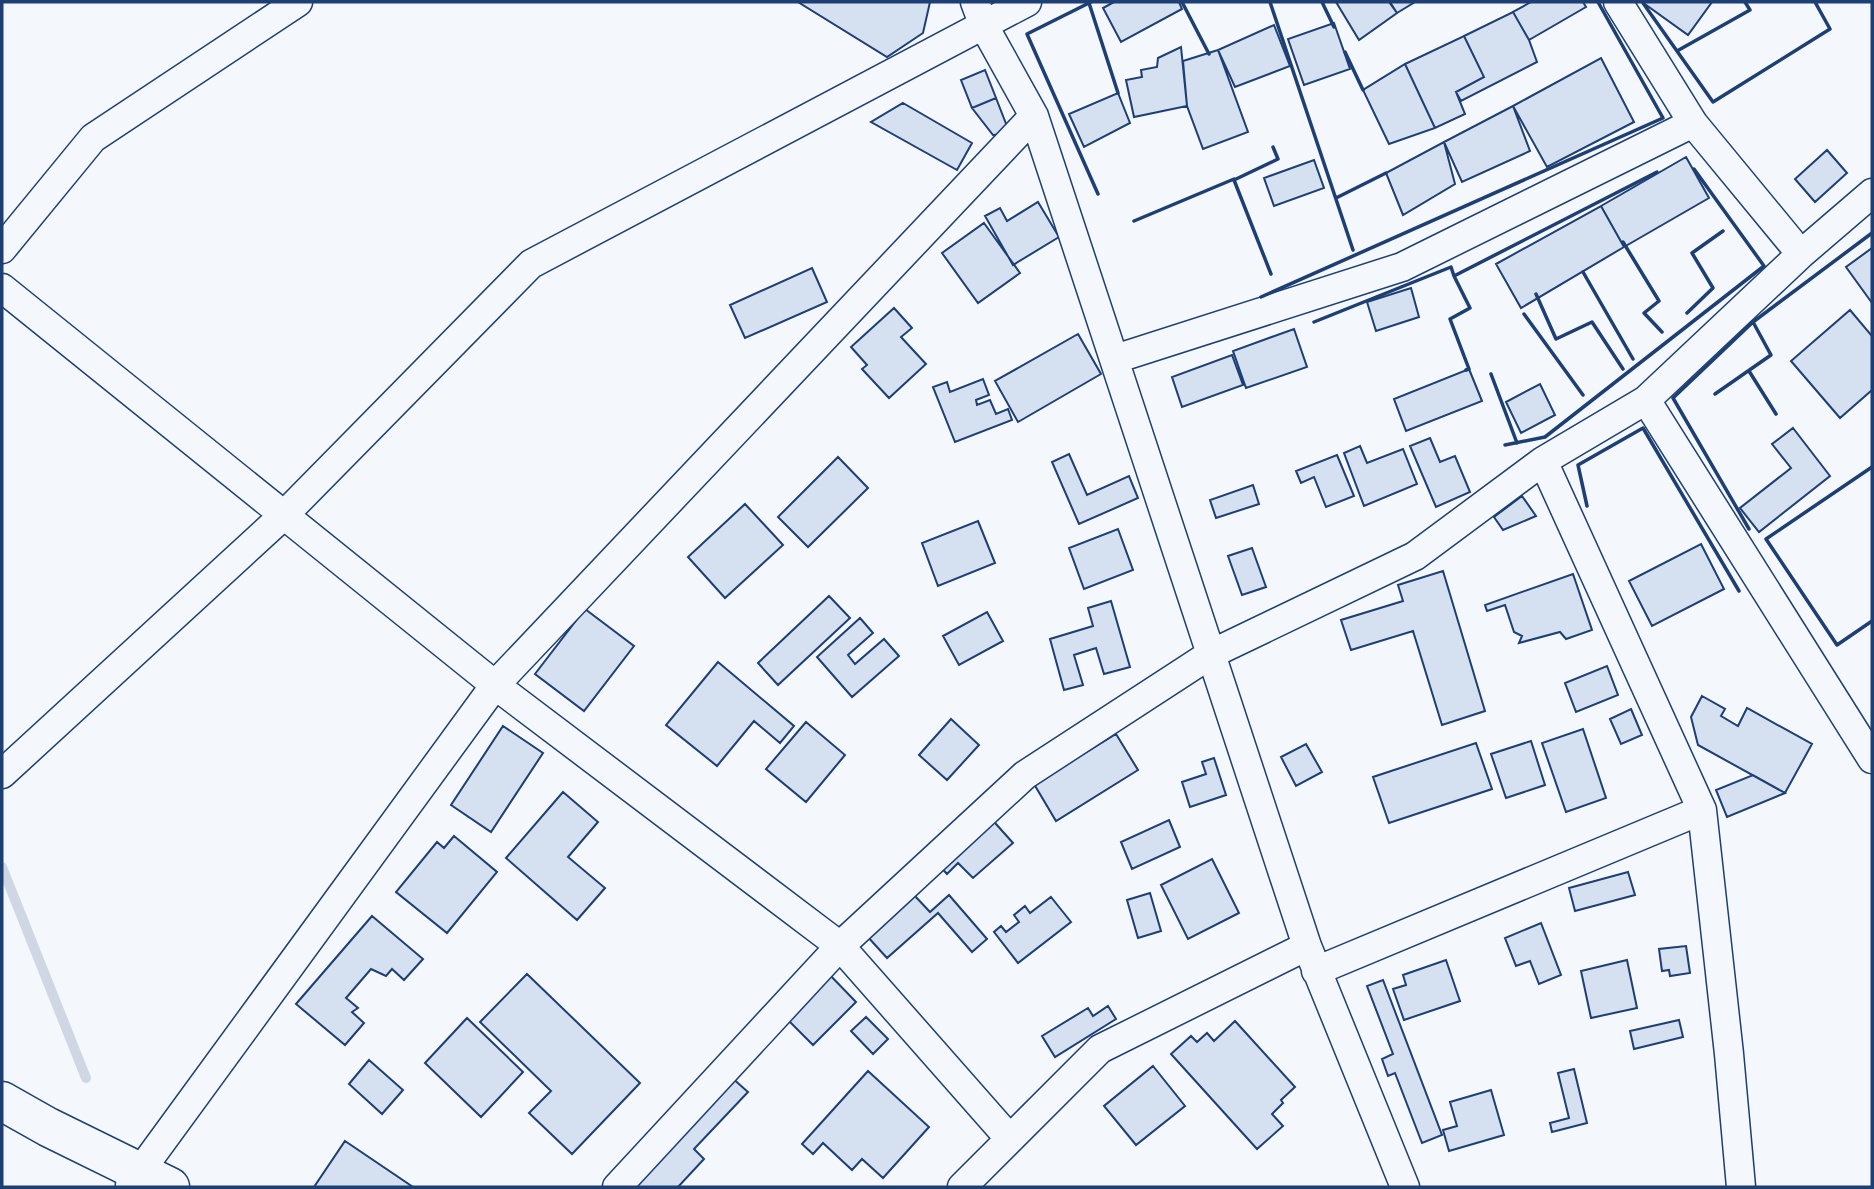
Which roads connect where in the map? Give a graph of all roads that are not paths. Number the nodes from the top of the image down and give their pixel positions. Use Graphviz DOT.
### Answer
graph roads {
  1 [pos="298,2"];
  2 [pos="1027,2"];
  3 [pos="1618,2"];
  4 [pos="980,14"];
  5 [pos="1034,116"];
  6 [pos="1693,123"];
  7 [pos="1872,192"];
  8 [pos="2,249"];
  9 [pos="1801,254"];
  10 [pos="2,288"];
  11 [pos="1115,359"];
  12 [pos="1646,400"];
  13 [pos="1543,461"];
  14 [pos="284,515"];
  15 [pos="1211,654"];
  16 [pos="495,685"];
  17 [pos="1872,759"];
  18 [pos="2,774"];
  19 [pos="1702,810"];
  20 [pos="840,946"];
  21 [pos="1312,959"];
  22 [pos="2,1101"];
  23 [pos="1010,1139"];
  24 [pos="140,1183"];
  25 [pos="617,1187"];
  26 [pos="962,1187"];
  27 [pos="1405,1187"];
  28 [pos="1741,1187"];
  1 -- 8 [label="street"];
  2 -- 4 [label="street"];
  3 -- 6 [label="street"];
  4 -- 5 [label="street"];
  4 -- 14 [label="street"];
  5 -- 11 [label="street"];
  5 -- 16 [label="street"];
  6 -- 9 [label="street"];
  6 -- 11 [label="street"];
  7 -- 9 [label="street"];
  9 -- 12 [label="street"];
  10 -- 14 [label="street"];
  11 -- 15 [label="street"];
  12 -- 13 [label="street"];
  12 -- 17 [label="street"];
  13 -- 15 [label="street"];
  13 -- 19 [label="street"];
  14 -- 16 [label="street"];
  14 -- 18 [label="street"];
  15 -- 20 [label="street"];
  15 -- 21 [label="street"];
  16 -- 20 [label="street"];
  16 -- 24 [label="street"];
  19 -- 21 [label="street"];
  19 -- 28 [label="street"];
  20 -- 23 [label="street"];
  20 -- 25 [label="street"];
  21 -- 23 [label="street"];
  21 -- 27 [label="street"];
  22 -- 24 [label="main road"];
  23 -- 26 [label="street"];
}
